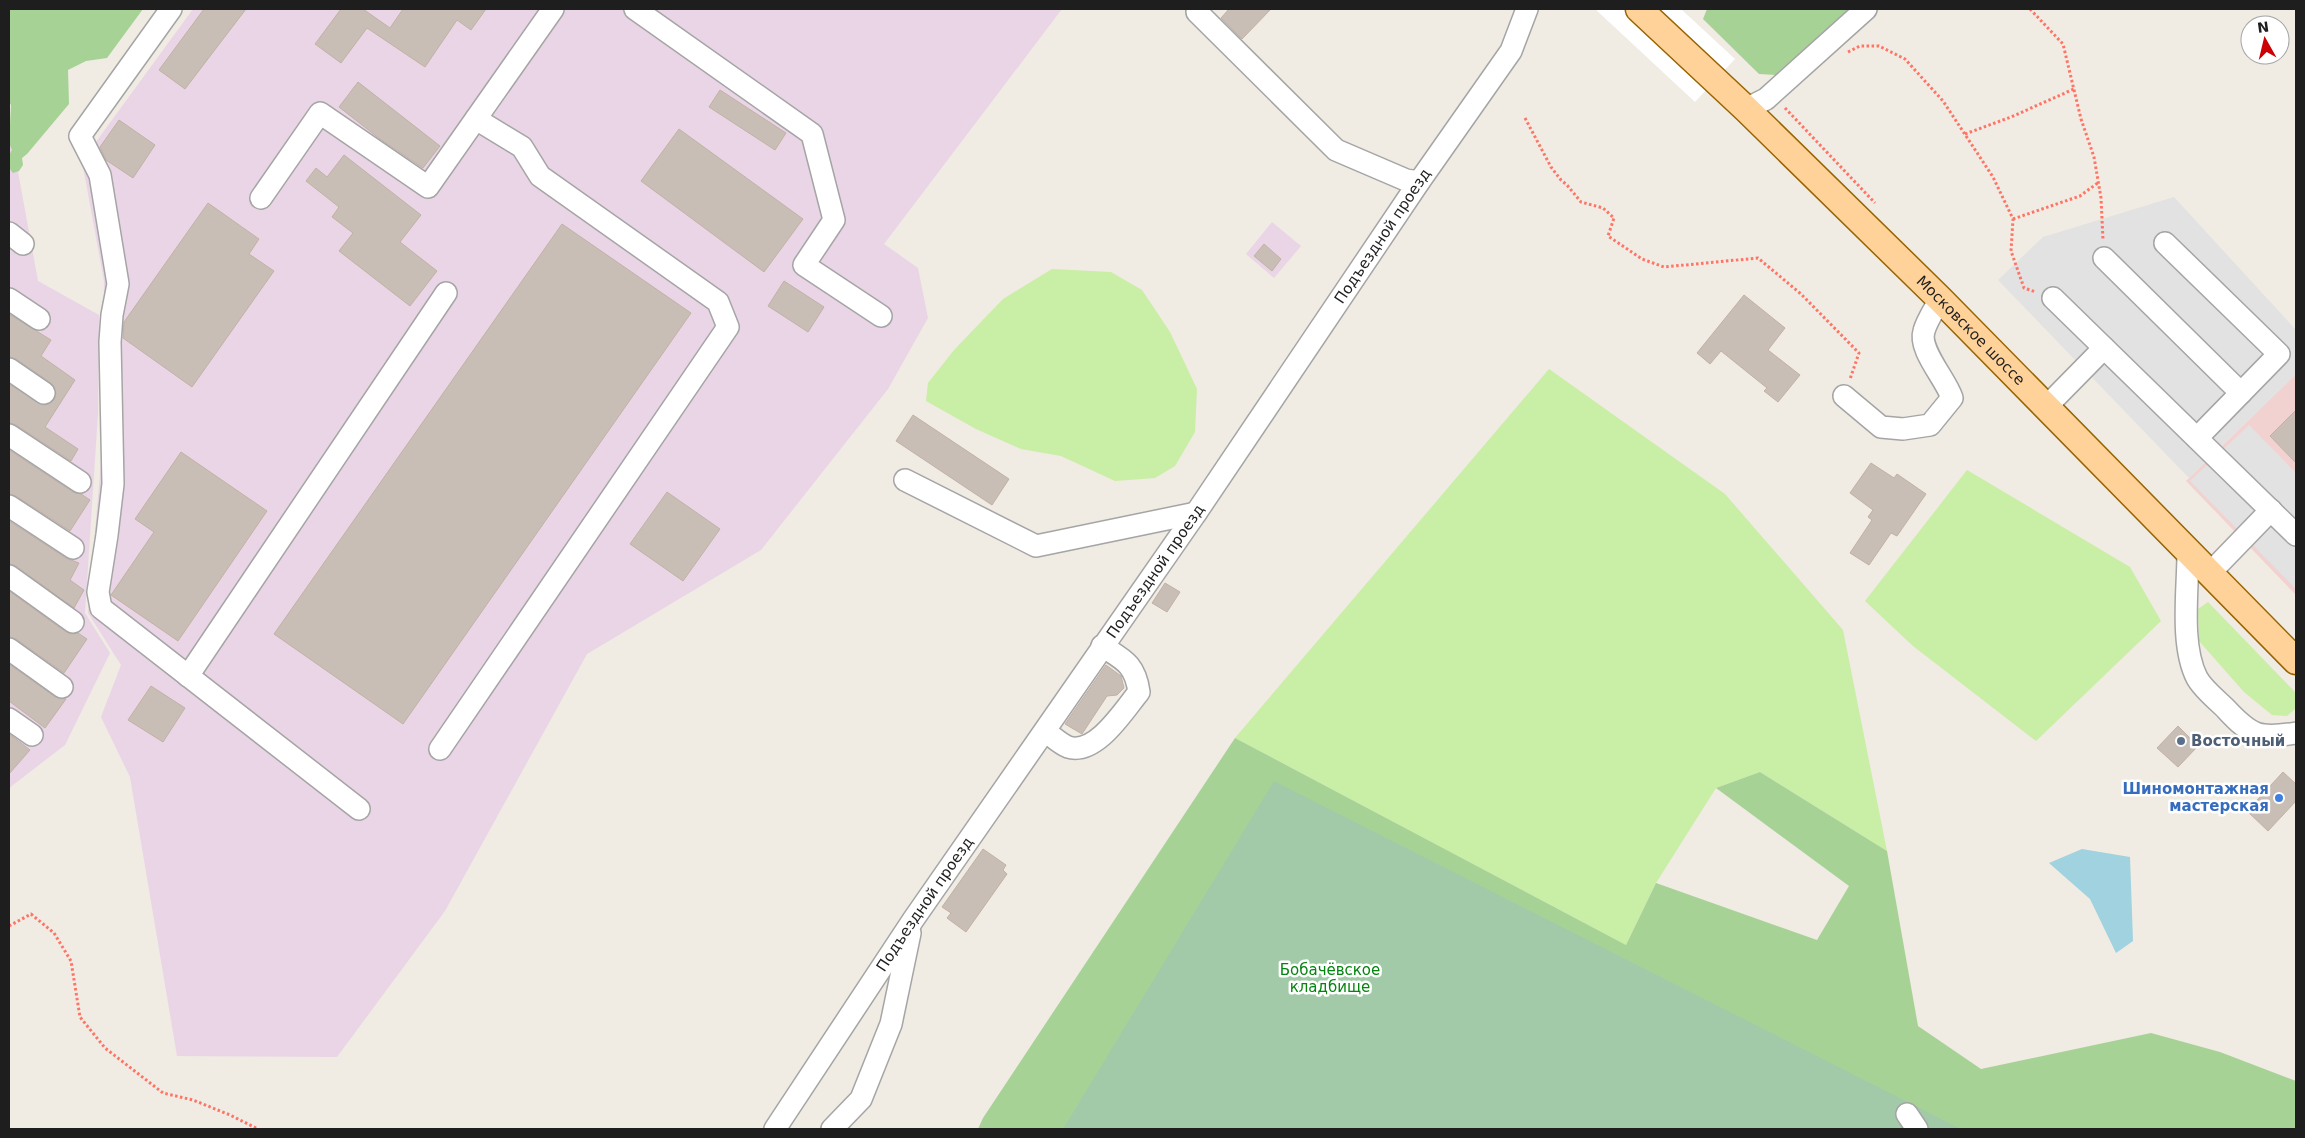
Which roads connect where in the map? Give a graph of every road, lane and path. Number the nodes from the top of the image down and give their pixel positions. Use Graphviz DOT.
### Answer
graph roads {
  1 [pos="171,9"];
  2 [pos="553,9"];
  3 [pos="635,9"];
  4 [pos="1527,9"];
  5 [pos="1639,9"];
  6 [pos="1866,9"];
  7 [pos="2030,9"];
  8 [pos="1197,12"];
  9 [pos="1840,56"];
  10 [pos="2074,89"];
  11 [pos="1746,109"];
  12 [pos="476,118"];
  13 [pos="1525,118"];
  14 [pos="1965,134"];
  15 [pos="1418,182"];
  16 [pos="2099,182"];
  17 [pos="261,198"];
  18 [pos="2013,219"];
  19 [pos="2165,242"];
  20 [pos="2104,258"];
  21 [pos="446,293"];
  22 [pos="2053,298"];
  23 [pos="9,299"];
  24 [pos="1940,299"];
  25 [pos="881,316"];
  26 [pos="39,319"];
  27 [pos="2104,348"];
  28 [pos="9,369"];
  29 [pos="2241,392"];
  30 [pos="44,393"];
  31 [pos="1844,396"];
  32 [pos="2046,407"];
  33 [pos="9,435"];
  34 [pos="2197,438"];
  35 [pos="905,480"];
  36 [pos="80,482"];
  37 [pos="9,506"];
  38 [pos="2271,510"];
  39 [pos="1196,513"];
  40 [pos="2296,535"];
  41 [pos="73,548"];
  42 [pos="2188,553"];
  43 [pos="2209,574"];
  44 [pos="9,576"];
  45 [pos="73,622"];
  46 [pos="1102,646"];
  47 [pos="9,649"];
  48 [pos="2296,661"];
  49 [pos="188,676"];
  50 [pos="62,687"];
  51 [pos="9,719"];
  52 [pos="1045,731"];
  53 [pos="2296,733"];
  54 [pos="32,736"];
  55 [pos="440,749"];
  56 [pos="359,809"];
  57 [pos="913,920"];
  58 [pos="9,926"];
  59 [pos="258,1129"];
  60 [pos="775,1129"];
  61 [pos="832,1129"];
  1 -- 49 [label="street"];
  2 -- 12 [label="street"];
  3 -- 25 [label="street"];
  4 -- 15 [label="street, Подъездной проезд"];
  5 -- 11 [label="main road, Московское шоссе"];
  6 -- 11 [label="street"];
  7 -- 10 [label="path"];
  8 -- 15 [label="street"];
  9 -- 14 [label="path"];
  10 -- 14 [label="path"];
  10 -- 16 [label="path"];
  11 -- 24 [label="main road, Московское шоссе"];
  12 -- 17 [label="street"];
  12 -- 55 [label="street"];
  13 -- 31 [label="path"];
  14 -- 18 [label="path"];
  15 -- 39 [label="street, Подъездной проезд"];
  16 -- 18 [label="path"];
  16 -- 20 [label="path"];
  18 -- 22 [label="path"];
  19 -- 29 [label="street"];
  20 -- 29 [label="street"];
  21 -- 49 [label="street"];
  22 -- 27 [label="street"];
  23 -- 26 [label="street"];
  24 -- 31 [label="street"];
  24 -- 32 [label="main road, Московское шоссе"];
  27 -- 32 [label="street"];
  27 -- 34 [label="street"];
  28 -- 30 [label="street"];
  29 -- 34 [label="street"];
  32 -- 42 [label="main road, Московское шоссе"];
  33 -- 36 [label="street"];
  34 -- 38 [label="street"];
  35 -- 39 [label="street"];
  37 -- 41 [label="street"];
  38 -- 40 [label="street"];
  38 -- 43 [label="street"];
  39 -- 46 [label="street, Подъездной проезд"];
  42 -- 43 [label="main road, Московское шоссе"];
  42 -- 53 [label="street"];
  43 -- 48 [label="main road, Московское шоссе"];
  44 -- 45 [label="street"];
  46 -- 52 [label="street, Подъездной проезд"];
  46 -- 52 [label="street"];
  47 -- 50 [label="street"];
  49 -- 56 [label="street"];
  51 -- 54 [label="street"];
  52 -- 57 [label="street, Подъездной проезд"];
  57 -- 60 [label="street, Подъездной проезд"];
  57 -- 61 [label="street"];
  58 -- 59 [label="path"];
}
